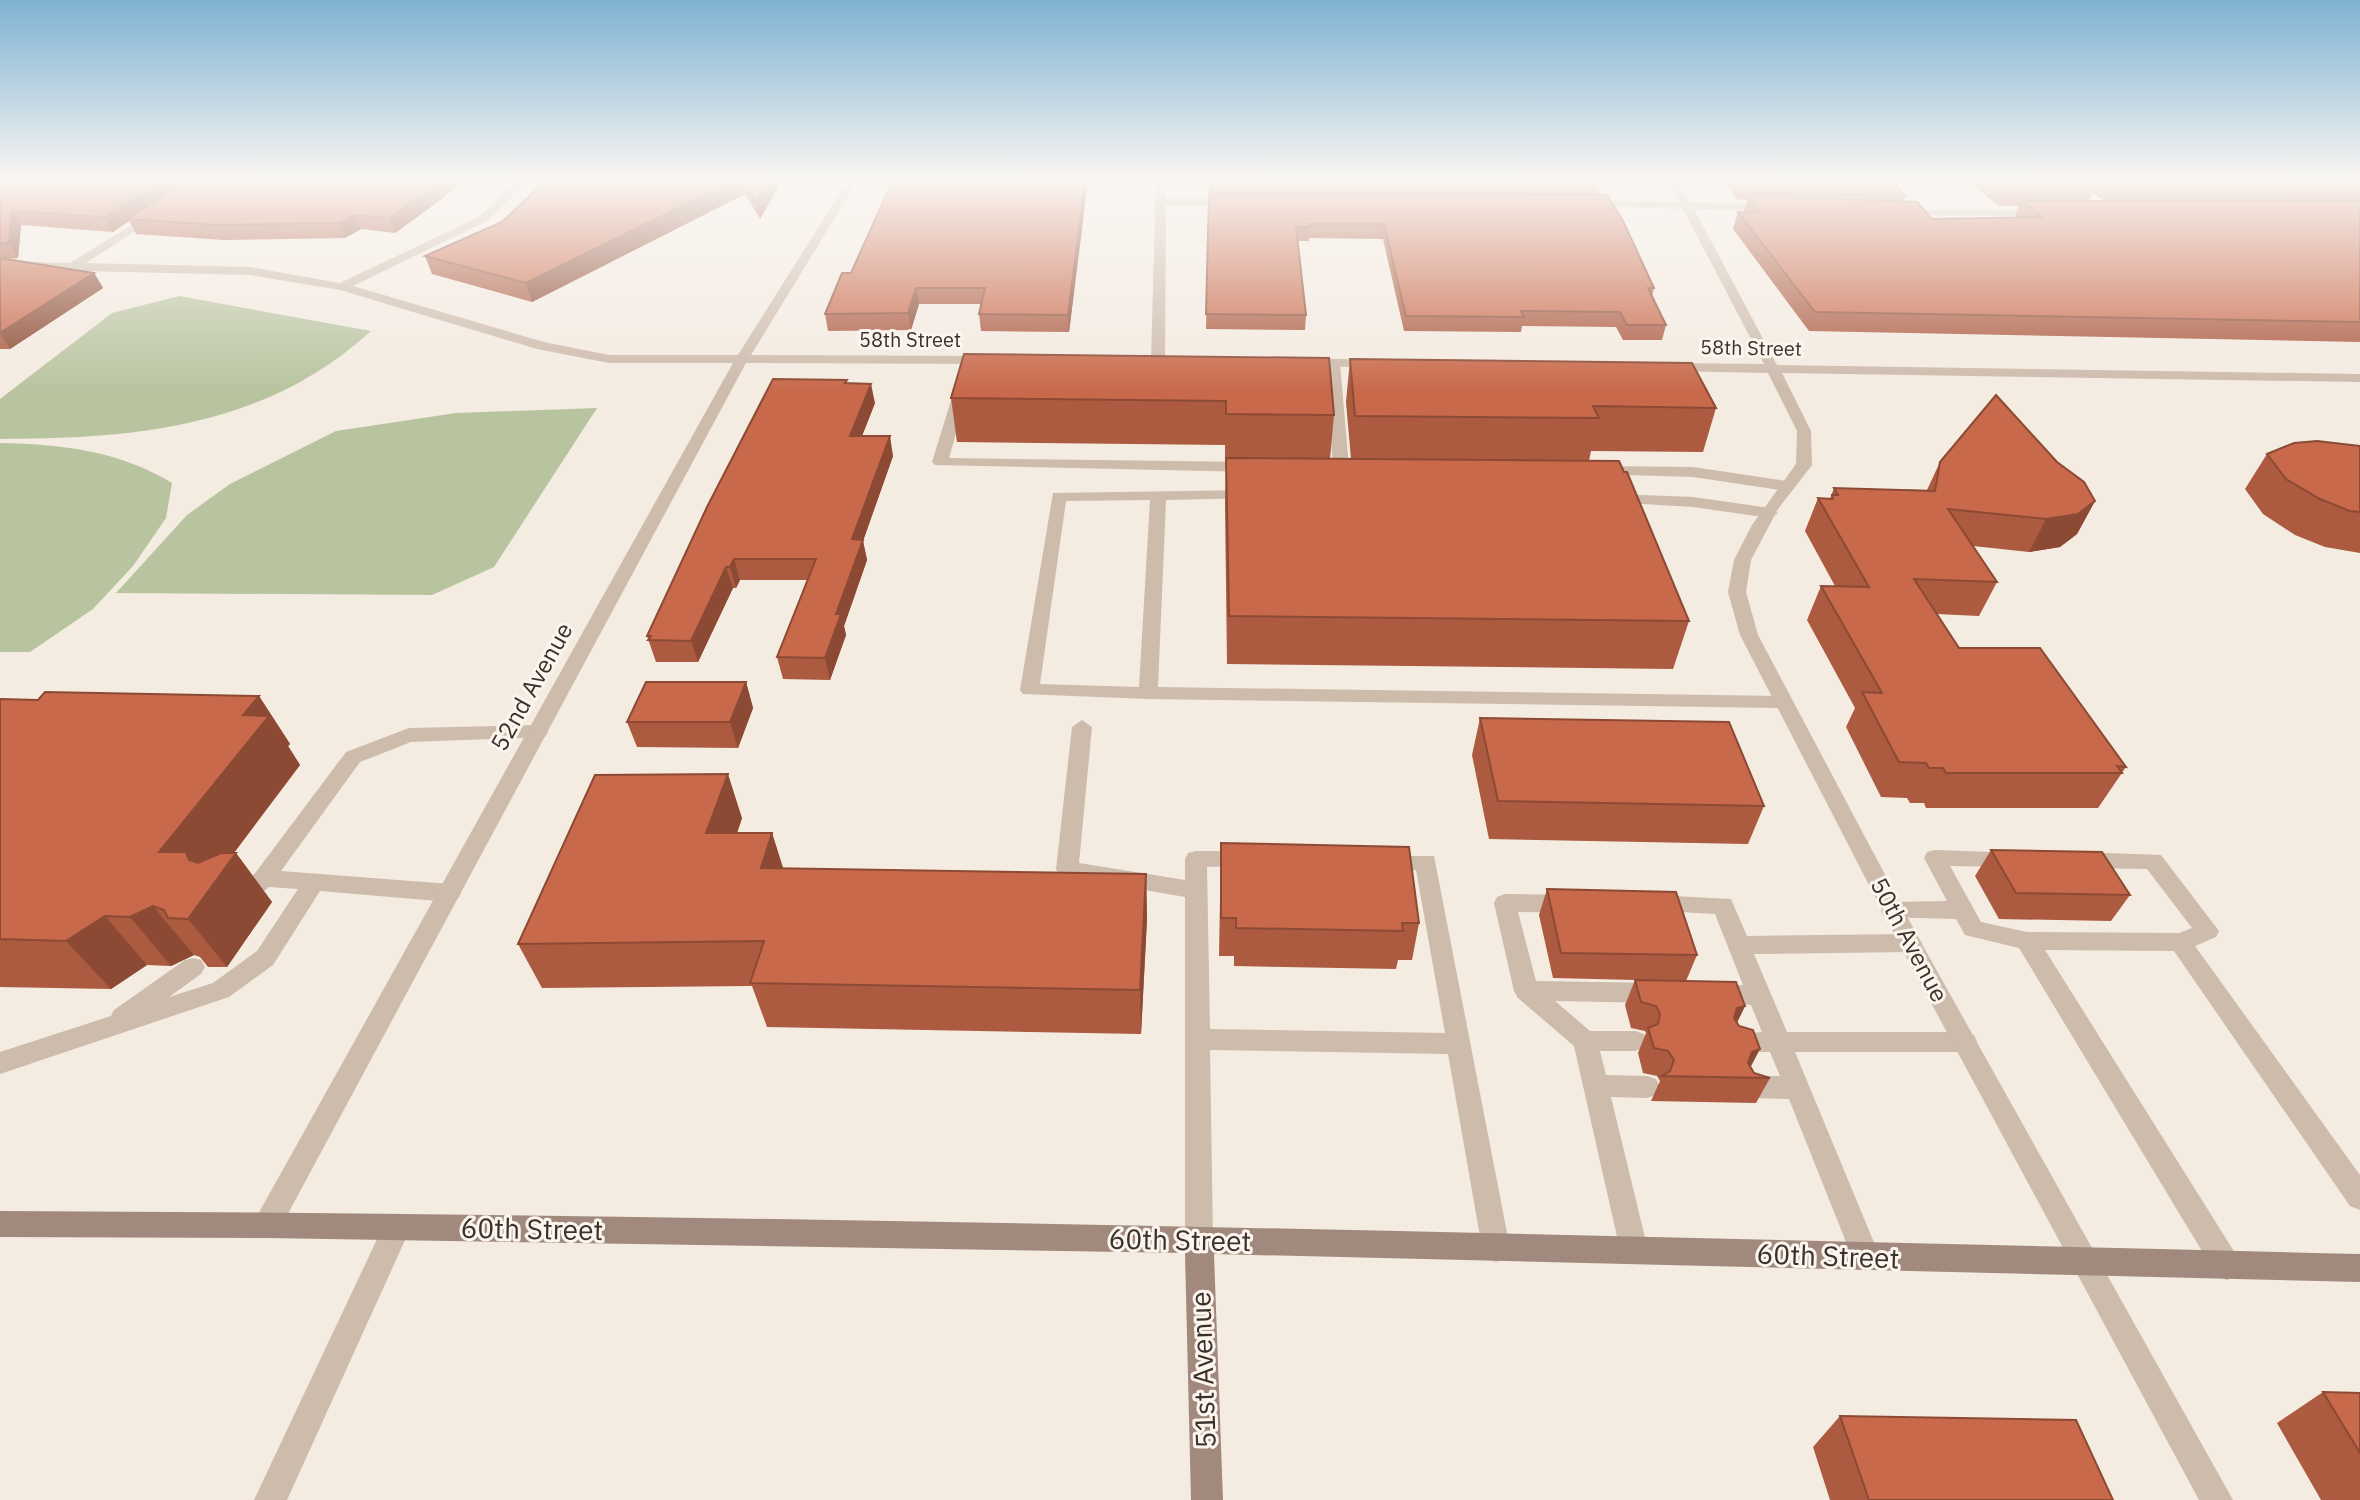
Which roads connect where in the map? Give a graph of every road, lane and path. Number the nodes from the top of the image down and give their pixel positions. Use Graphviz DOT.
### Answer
graph roads {
  1 [pos="98,250"];
  2 [pos="419,250"];
  3 [pos="810,250"];
  4 [pos="1161,250"];
  5 [pos="1710,250"];
  6 [pos="0,265"];
  7 [pos="75,265"];
  8 [pos="342,287"];
  9 [pos="1143,359"];
  10 [pos="1158,359"];
  11 [pos="970,360"];
  12 [pos="1001,360"];
  13 [pos="1174,360"];
  14 [pos="741,361"];
  15 [pos="1285,362"];
  16 [pos="1333,363"];
  17 [pos="1396,364"];
  18 [pos="1648,367"];
  19 [pos="1775,369"];
  20 [pos="2360,378"];
  21 [pos="1264,467"];
  22 [pos="1341,468"];
  23 [pos="1581,471"];
  24 [pos="1786,486"];
  25 [pos="1158,495"];
  26 [pos="1268,496"];
  27 [pos="1599,499"];
  28 [pos="1770,513"];
  29 [pos="1148,693"];
  30 [pos="1784,702"];
  31 [pos="1082,727"];
  32 [pos="538,732"];
  33 [pos="1273,860"];
  34 [pos="1365,861"];
  35 [pos="264,878"];
  36 [pos="314,882"];
  37 [pos="1196,890"];
  38 [pos="450,893"];
  39 [pos="237,902"];
  40 [pos="1598,904"];
  41 [pos="1629,904"];
  42 [pos="1963,910"];
  43 [pos="1892,911"];
  44 [pos="2027,941"];
  45 [pos="2180,942"];
  46 [pos="1910,943"];
  47 [pos="1739,945"];
  48 [pos="193,967"];
  49 [pos="1526,991"];
  50 [pos="1759,995"];
  51 [pos="103,1031"];
  52 [pos="1198,1039"];
  53 [pos="1585,1041"];
  54 [pos="1635,1041"];
  55 [pos="1736,1042"];
  56 [pos="1779,1042"];
  57 [pos="1965,1042"];
  58 [pos="1459,1044"];
  59 [pos="0,1063"];
  60 [pos="1595,1086"];
  61 [pos="1647,1087"];
  62 [pos="1751,1087"];
  63 [pos="1798,1088"];
  64 [pos="2360,1197"];
  65 [pos="0,1224"];
  66 [pos="267,1225"];
  67 [pos="397,1227"];
  68 [pos="1199,1240"];
  69 [pos="1496,1248"];
  70 [pos="1634,1250"];
  71 [pos="1866,1257"];
  72 [pos="2087,1263"];
  73 [pos="2227,1266"];
  74 [pos="2360,1268"];
  75 [pos="270,1500"];
  76 [pos="1207,1500"];
  77 [pos="2217,1500"];
  1 -- 7 [label="street"];
  2 -- 8 [label="street"];
  3 -- 14 [label="street, 52nd Avenue"];
  4 -- 10 [label="street"];
  5 -- 19 [label="street, 50th Avenue"];
  6 -- 7 [label="street, 58th Street"];
  7 -- 8 [label="street, 58th Street"];
  8 -- 14 [label="street, 58th Street"];
  9 -- 10 [label="street"];
  10 -- 13 [label="street"];
  11 -- 12 [label="street, 58th Street"];
  11 -- 14 [label="street, 58th Street"];
  11 -- 21 [label="street"];
  14 -- 32 [label="street, 52nd Avenue"];
  15 -- 16 [label="street"];
  16 -- 17 [label="street"];
  16 -- 22 [label="street"];
  18 -- 19 [label="street, 58th Street"];
  19 -- 20 [label="street, 58th Street"];
  19 -- 24 [label="street, 50th Avenue"];
  23 -- 24 [label="street"];
  24 -- 28 [label="street, 50th Avenue"];
  25 -- 26 [label="street"];
  25 -- 29 [label="street"];
  25 -- 29 [label="street"];
  27 -- 28 [label="street"];
  28 -- 30 [label="street, 50th Avenue"];
  29 -- 30 [label="street"];
  30 -- 43 [label="street, 50th Avenue"];
  31 -- 37 [label="street"];
  32 -- 35 [label="street"];
  32 -- 38 [label="street, 52nd Avenue"];
  33 -- 37 [label="street"];
  34 -- 58 [label="street"];
  35 -- 36 [label="street"];
  35 -- 39 [label="street"];
  36 -- 38 [label="street"];
  36 -- 51 [label="street"];
  37 -- 52 [label="street"];
  38 -- 66 [label="street, 52nd Avenue"];
  40 -- 49 [label="street"];
  41 -- 47 [label="street"];
  42 -- 43 [label="street"];
  42 -- 44 [label="street"];
  42 -- 45 [label="street"];
  43 -- 46 [label="street, 50th Avenue"];
  44 -- 45 [label="street"];
  44 -- 73 [label="street"];
  45 -- 64 [label="street"];
  46 -- 47 [label="street"];
  46 -- 57 [label="street, 50th Avenue"];
  47 -- 50 [label="street"];
  48 -- 51 [label="street"];
  49 -- 50 [label="street"];
  49 -- 53 [label="street"];
  50 -- 56 [label="street"];
  51 -- 59 [label="street"];
  52 -- 58 [label="street"];
  52 -- 68 [label="street"];
  53 -- 54 [label="street"];
  53 -- 60 [label="street"];
  55 -- 56 [label="street"];
  56 -- 57 [label="street"];
  56 -- 63 [label="street"];
  57 -- 72 [label="street, 50th Avenue"];
  58 -- 69 [label="street"];
  60 -- 61 [label="street"];
  60 -- 70 [label="street"];
  62 -- 63 [label="street"];
  63 -- 71 [label="street"];
  65 -- 66 [label="street, 60th Street"];
  66 -- 67 [label="street, 60th Street"];
  67 -- 68 [label="street, 60th Street"];
  67 -- 75 [label="street"];
  68 -- 69 [label="street, 60th Street"];
  68 -- 76 [label="street, 51st Avenue"];
  69 -- 70 [label="street, 60th Street"];
  70 -- 71 [label="street, 60th Street"];
  71 -- 72 [label="street, 60th Street"];
  72 -- 73 [label="street, 60th Street"];
  72 -- 77 [label="street, 50th Avenue"];
  73 -- 74 [label="street, 60th Street"];
}
